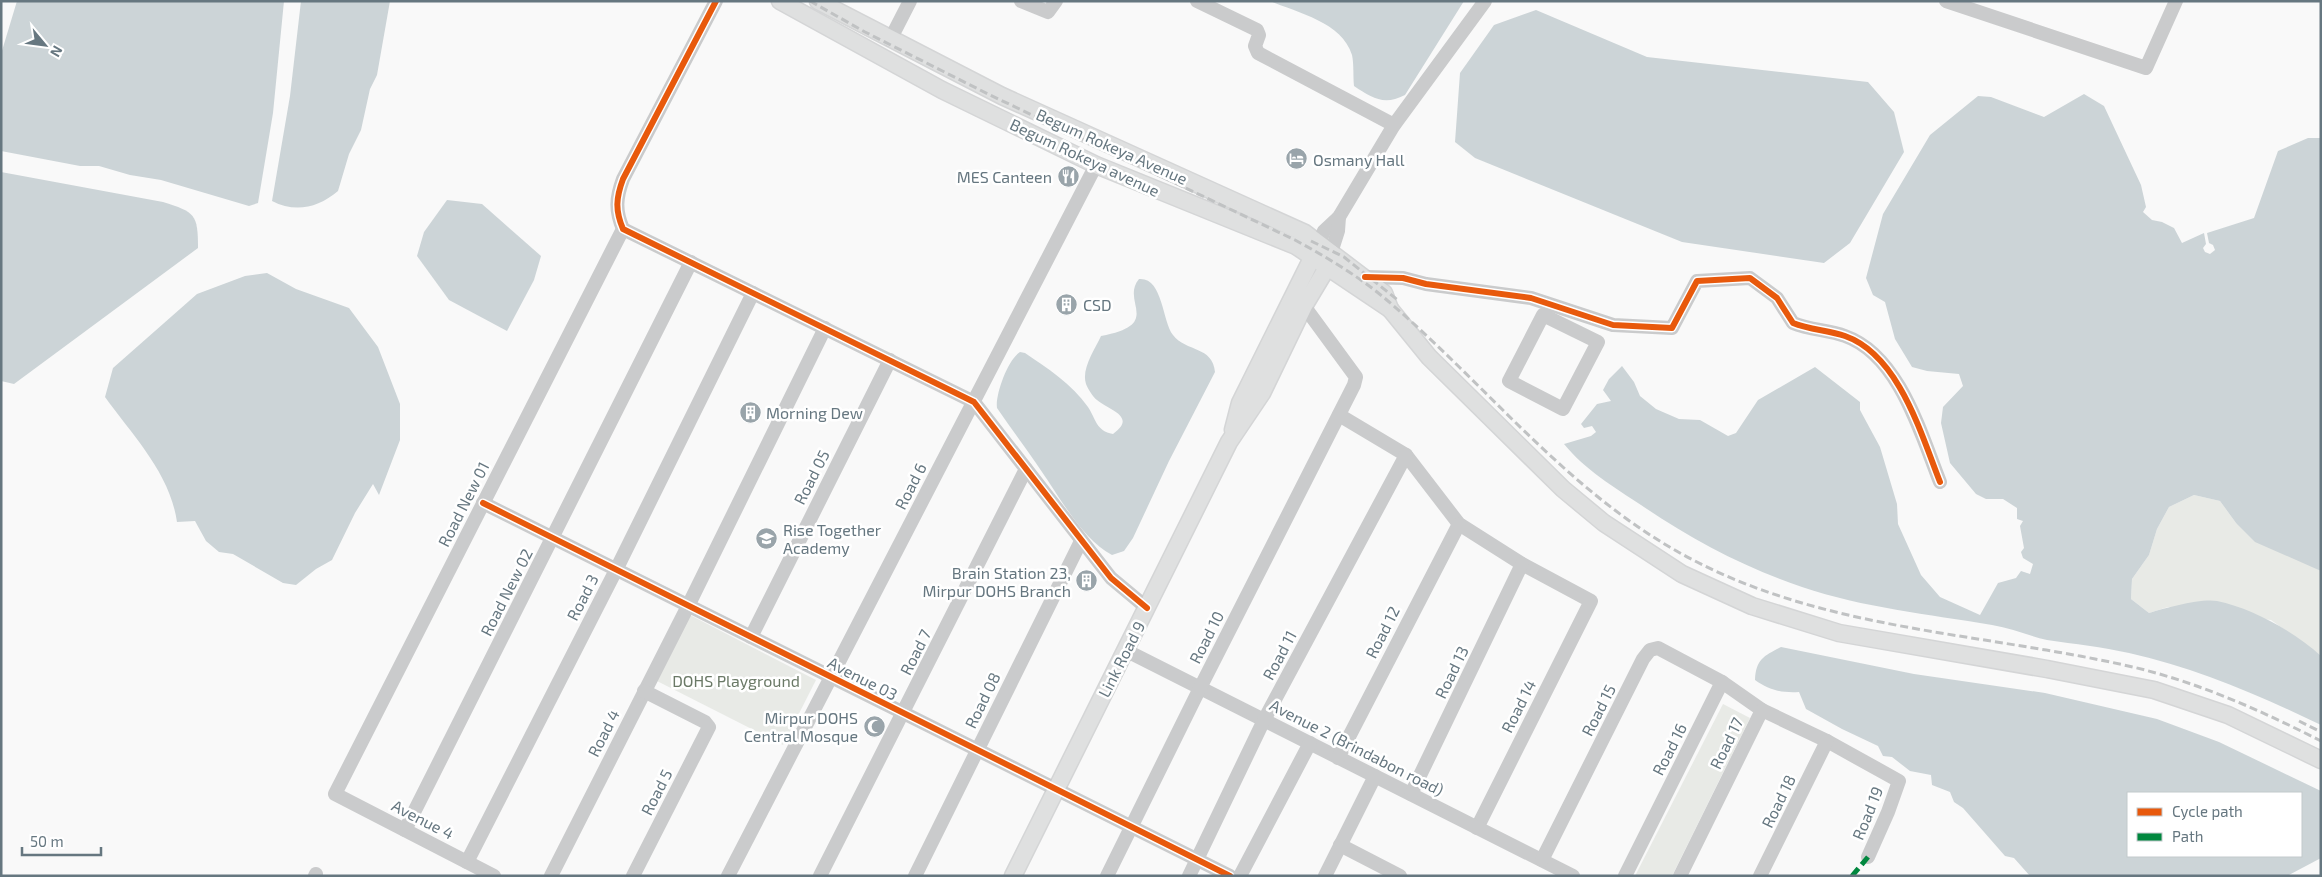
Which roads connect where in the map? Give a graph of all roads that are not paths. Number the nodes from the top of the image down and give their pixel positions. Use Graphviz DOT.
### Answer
graph roads {
  1 [pos="716,1"];
  2 [pos="780,1"];
  3 [pos="818,1"];
  4 [pos="910,1"];
  5 [pos="1021,1"];
  6 [pos="1056,1"];
  7 [pos="1197,1"];
  8 [pos="1485,1"];
  9 [pos="1946,1"];
  10 [pos="2176,1"];
  11 [pos="890,40"];
  12 [pos="1394,125"];
  13 [pos="1096,165"];
  14 [pos="623,229"];
  15 [pos="1323,255"];
  16 [pos="691,262"];
  17 [pos="1365,277"];
  18 [pos="753,293"];
  19 [pos="1304,306"];
  20 [pos="1390,309"];
  21 [pos="1576,313"];
  22 [pos="1570,327"];
  23 [pos="825,328"];
  24 [pos="890,360"];
  25 [pos="974,402"];
  26 [pos="1339,415"];
  27 [pos="1230,442"];
  28 [pos="1406,455"];
  29 [pos="1026,469"];
  30 [pos="1940,482"];
  31 [pos="483,503"];
  32 [pos="1459,524"];
  33 [pos="553,538"];
  34 [pos="1081,541"];
  35 [pos="1522,564"];
  36 [pos="616,570"];
  37 [pos="688,606"];
  38 [pos="1146,608"];
  39 [pos="751,637"];
  40 [pos="1126,650"];
  41 [pos="831,677"];
  42 [pos="1722,682"];
  43 [pos="1200,688"];
  44 [pos="644,691"];
  45 [pos="1762,710"];
  46 [pos="903,713"];
  47 [pos="1264,720"];
  48 [pos="1827,741"];
  49 [pos="1310,743"];
  50 [pos="977,750"];
  51 [pos="1338,758"];
  52 [pos="2321,760"];
  53 [pos="1375,776"];
  54 [pos="1899,781"];
  55 [pos="1056,790"];
  56 [pos="335,794"];
  57 [pos="1411,794"];
  58 [pos="1131,828"];
  59 [pos="1477,828"];
  60 [pos="405,830"];
  61 [pos="1340,845"];
  62 [pos="1868,857"];
  63 [pos="1197,859"];
  64 [pos="1542,860"];
  65 [pos="467,862"];
  66 [pos="494,876"];
  67 [pos="551,876"];
  68 [pos="633,876"];
  69 [pos="728,876"];
  70 [pos="820,876"];
  71 [pos="915,876"];
  72 [pos="1013,876"];
  73 [pos="1107,876"];
  74 [pos="1189,876"];
  75 [pos="1230,876"];
  76 [pos="1240,876"];
  77 [pos="1325,876"];
  78 [pos="1400,876"];
  79 [pos="1573,876"];
  80 [pos="1625,876"];
  81 [pos="1680,876"];
  82 [pos="1760,876"];
  1 -- 14 [label="street"];
  2 -- 13 [label="main road, Begum Rokeya avenue"];
  3 -- 11 [label="main road, Begum Rokeya Avenue"];
  4 -- 11 [label="street"];
  5 -- 6 [label="street"];
  7 -- 12 [label="street"];
  8 -- 12 [label="street"];
  9 -- 10 [label="street"];
  11 -- 15 [label="main road, Begum Rokeya Avenue"];
  12 -- 15 [label="street"];
  13 -- 15 [label="main road, Begum Rokeya avenue"];
  13 -- 25 [label="street, Road 6"];
  14 -- 16 [label="street"];
  14 -- 31 [label="street, Road New 01"];
  15 -- 17 [label="main road, Begum Rokeya Avenue"];
  15 -- 19 [label="main road, Link Road 9"];
  15 -- 20 [label="main road, Begum Rokeya avenue"];
  15 -- 27 [label="main road, Link Road 9"];
  16 -- 18 [label="street"];
  16 -- 33 [label="street, Road New 02"];
  17 -- 20 [label="main road, Begum Rokeya Avenue"];
  17 -- 21 [label="street"];
  18 -- 23 [label="street"];
  18 -- 36 [label="street, Road 3"];
  19 -- 26 [label="street, Road 10"];
  19 -- 27 [label="main road, Link Road 9"];
  20 -- 52 [label="main road"];
  21 -- 22 [label="street"];
  21 -- 30 [label="street"];
  22 -- 22 [label="street"];
  23 -- 24 [label="street"];
  23 -- 37 [label="street, Road 4"];
  24 -- 25 [label="street"];
  24 -- 39 [label="street, Road 05"];
  25 -- 29 [label="street"];
  25 -- 41 [label="street, Road 6"];
  26 -- 28 [label="street"];
  26 -- 43 [label="street, Road 10"];
  27 -- 38 [label="main road, Link Road 9"];
  28 -- 32 [label="street"];
  28 -- 47 [label="street, Road 11"];
  29 -- 34 [label="street"];
  29 -- 46 [label="street, Road 7"];
  31 -- 33 [label="street, Avenue 03"];
  31 -- 56 [label="street, Road New 01"];
  32 -- 35 [label="street"];
  32 -- 51 [label="street, Road 12"];
  33 -- 36 [label="street, Avenue 03"];
  33 -- 60 [label="street, Road New 02"];
  34 -- 38 [label="street"];
  34 -- 50 [label="street, Road 08"];
  35 -- 57 [label="street, Road 13"];
  35 -- 59 [label="street, Road 14"];
  36 -- 37 [label="street, Avenue 03"];
  36 -- 65 [label="street, Road 3"];
  37 -- 39 [label="street, Avenue 03"];
  37 -- 44 [label="street, Road 4"];
  38 -- 40 [label="main road, Link Road 9"];
  39 -- 41 [label="street, Avenue 03"];
  40 -- 43 [label="street, Avenue 2 (Brindabon road)"];
  40 -- 55 [label="main road, Link Road 9"];
  41 -- 46 [label="street, Avenue 03"];
  41 -- 69 [label="street, Road 6"];
  42 -- 45 [label="street"];
  42 -- 64 [label="street, Road 15"];
  42 -- 80 [label="street, Road 16"];
  43 -- 47 [label="street, Avenue 2 (Brindabon road)"];
  43 -- 58 [label="street, Road 10"];
  44 -- 67 [label="street, Road 4"];
  44 -- 68 [label="street, Road 5"];
  45 -- 48 [label="street, Road 17"];
  45 -- 81 [label="street, Road 17"];
  46 -- 50 [label="street, Avenue 03"];
  46 -- 70 [label="street, Road 7"];
  47 -- 49 [label="street, Avenue 2 (Brindabon road)"];
  47 -- 63 [label="street, Road 11"];
  48 -- 54 [label="street, Road 17"];
  48 -- 82 [label="street, Road 18"];
  49 -- 51 [label="street, Avenue 2 (Brindabon road)"];
  49 -- 76 [label="street"];
  50 -- 55 [label="street, Avenue 03"];
  50 -- 71 [label="street, Road 08"];
  51 -- 53 [label="street, Avenue 2 (Brindabon road)"];
  53 -- 57 [label="street, Avenue 2 (Brindabon road)"];
  53 -- 61 [label="street"];
  54 -- 62 [label="street, Road 19"];
  55 -- 58 [label="street, Avenue 03"];
  55 -- 72 [label="main road, Link Road 9"];
  56 -- 60 [label="street, Avenue 4"];
  57 -- 59 [label="street, Avenue 2 (Brindabon road)"];
  58 -- 63 [label="street, Avenue 03"];
  58 -- 73 [label="street, Road 10"];
  59 -- 64 [label="street, Avenue 2 (Brindabon road)"];
  60 -- 65 [label="street, Avenue 4"];
  61 -- 77 [label="street"];
  61 -- 78 [label="street"];
  63 -- 74 [label="street, Road 11"];
  63 -- 75 [label="street, Avenue 03"];
  64 -- 79 [label="street, Avenue 2 (Brindabon road)"];
  65 -- 66 [label="street, Avenue 4"];
}
